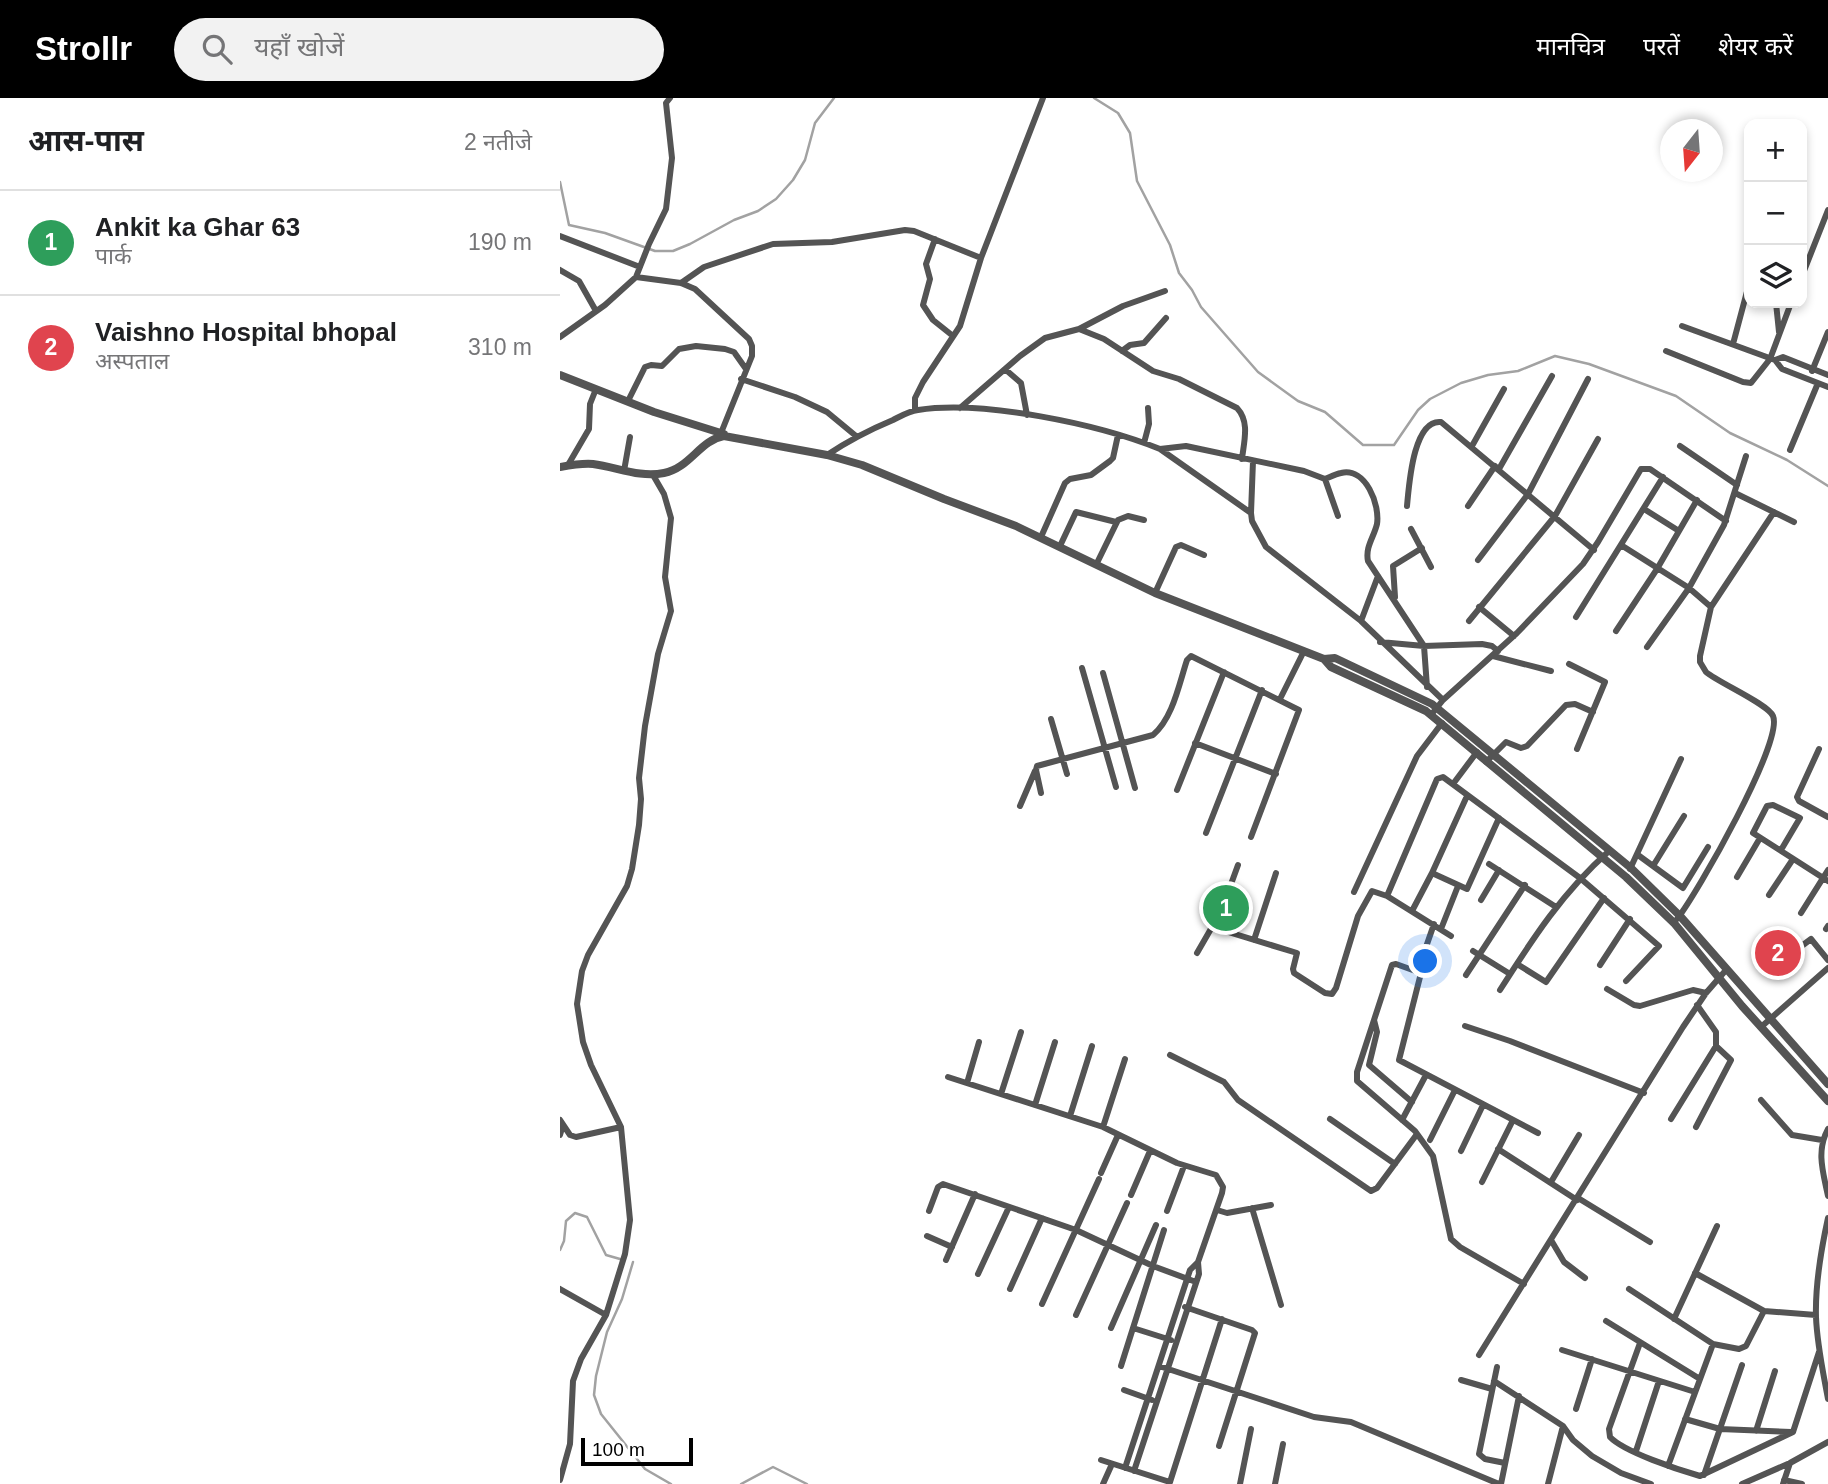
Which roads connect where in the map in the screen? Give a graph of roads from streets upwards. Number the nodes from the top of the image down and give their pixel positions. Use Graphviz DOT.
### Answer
graph roads {
  1 [pos="670,98"];
  2 [pos="1043,98"];
  3 [pos="1828,210"];
  4 [pos="560,236"];
  5 [pos="934,239"];
  6 [pos="981,258"];
  7 [pos="1807,263"];
  8 [pos="641,264"];
  9 [pos="560,270"];
  10 [pos="636,277"];
  11 [pos="681,283"];
  12 [pos="1165,291"];
  13 [pos="1744,303"];
  14 [pos="1776,308"];
  15 [pos="1789,308"];
  16 [pos="596,311"];
  17 [pos="1166,318"];
  18 [pos="1682,326"];
  19 [pos="1079,329"];
  20 [pos="1828,332"];
  21 [pos="562,333"];
  22 [pos="1779,333"];
  23 [pos="953,336"];
  24 [pos="1733,344"];
  25 [pos="1122,351"];
  26 [pos="1666,351"];
  27 [pos="1772,359"];
  28 [pos="746,369"];
  29 [pos="1813,369"];
  30 [pos="1006,370"];
  31 [pos="560,375"];
  32 [pos="1828,375"];
  33 [pos="1552,376"];
  34 [pos="741,379"];
  35 [pos="1588,379"];
  36 [pos="1809,379"];
  37 [pos="1818,383"];
  38 [pos="1828,387"];
  39 [pos="596,389"];
  40 [pos="1504,389"];
  41 [pos="628,401"];
  42 [pos="960,408"];
  43 [pos="1148,408"];
  44 [pos="915,410"];
  45 [pos="1027,415"];
  46 [pos="721,433"];
  47 [pos="1118,435"];
  48 [pos="856,436"];
  49 [pos="630,437"];
  50 [pos="734,437"];
  51 [pos="1598,439"];
  52 [pos="1144,443"];
  53 [pos="1472,446"];
  54 [pos="1680,446"];
  55 [pos="1160,449"];
  56 [pos="1790,450"];
  57 [pos="827,455"];
  58 [pos="1746,456"];
  59 [pos="1242,459"];
  60 [pos="1253,461"];
  61 [pos="564,466"];
  62 [pos="1497,468"];
  63 [pos="624,471"];
  64 [pos="653,475"];
  65 [pos="1663,477"];
  66 [pos="1325,479"];
  67 [pos="1738,485"];
  68 [pos="1528,494"];
  69 [pos="1735,494"];
  70 [pos="1697,500"];
  71 [pos="1407,506"];
  72 [pos="1468,506"];
  73 [pos="1644,509"];
  74 [pos="1774,512"];
  75 [pos="1251,513"];
  76 [pos="1338,516"];
  77 [pos="1555,516"];
  78 [pos="1144,520"];
  79 [pos="1726,521"];
  80 [pos="1116,522"];
  81 [pos="1794,522"];
  82 [pos="1411,528"];
  83 [pos="1679,531"];
  84 [pos="1041,537"];
  85 [pos="1621,545"];
  86 [pos="1060,546"];
  87 [pos="1422,548"];
  88 [pos="1594,550"];
  89 [pos="1204,555"];
  90 [pos="1478,559"];
  91 [pos="1096,565"];
  92 [pos="1432,567"];
  93 [pos="1657,569"];
  94 [pos="1378,576"];
  95 [pos="1689,588"];
  96 [pos="1155,593"];
  97 [pos="1395,599"];
  98 [pos="1479,607"];
  99 [pos="1711,607"];
  100 [pos="1576,617"];
  101 [pos="1361,621"];
  102 [pos="1469,621"];
  103 [pos="1616,631"];
  104 [pos="1514,636"];
  105 [pos="1380,642"];
  106 [pos="1424,646"];
  107 [pos="1647,647"];
  108 [pos="1304,651"];
  109 [pos="1495,653"];
  110 [pos="1569,664"];
  111 [pos="1082,668"];
  112 [pos="1551,671"];
  113 [pos="1224,672"];
  114 [pos="1103,673"];
  115 [pos="1427,687"];
  116 [pos="1262,690"];
  117 [pos="1280,699"];
  118 [pos="1437,708"];
  119 [pos="1592,712"];
  120 [pos="1051,719"];
  121 [pos="1445,719"];
  122 [pos="1195,743"];
  123 [pos="1122,744"];
  124 [pos="1482,744"];
  125 [pos="1104,748"];
  126 [pos="1577,749"];
  127 [pos="1819,749"];
  128 [pos="1476,753"];
  129 [pos="1493,754"];
  130 [pos="1235,758"];
  131 [pos="1062,759"];
  132 [pos="1681,759"];
  133 [pos="1486,762"];
  134 [pos="1035,769"];
  135 [pos="1067,774"];
  136 [pos="1276,774"];
  137 [pos="1454,784"];
  138 [pos="1116,787"];
  139 [pos="1135,788"];
  140 [pos="1177,790"];
  141 [pos="1041,793"];
  142 [pos="1467,796"];
  143 [pos="1020,806"];
  144 [pos="1828,807"];
  145 [pos="1684,816"];
  146 [pos="1826,816"];
  147 [pos="1499,818"];
  148 [pos="1206,833"];
  149 [pos="1251,837"];
  150 [pos="1760,838"];
  151 [pos="1708,847"];
  152 [pos="1781,850"];
  153 [pos="1609,851"];
  154 [pos="1639,855"];
  155 [pos="1602,858"];
  156 [pos="1793,859"];
  157 [pos="1489,864"];
  158 [pos="1238,865"];
  159 [pos="1653,866"];
  160 [pos="1630,868"];
  161 [pos="1499,870"];
  162 [pos="1828,870"];
  163 [pos="1276,873"];
  164 [pos="1432,873"];
  165 [pos="1626,877"];
  166 [pos="1737,877"];
  167 [pos="1580,878"];
  168 [pos="1826,879"];
  169 [pos="1525,885"];
  170 [pos="1458,886"];
  171 [pos="1354,892"];
  172 [pos="1769,895"];
  173 [pos="1387,896"];
  174 [pos="1604,898"];
  175 [pos="1481,900"];
  176 [pos="1556,907"];
  177 [pos="1412,911"];
  178 [pos="1801,913"];
  179 [pos="1630,919"];
  180 [pos="1677,920"];
  181 [pos="1437,927"];
  182 [pos="1215,928"];
  183 [pos="1451,936"];
  184 [pos="1254,940"];
  185 [pos="1476,952"];
  186 [pos="1198,953"];
  187 [pos="1787,957"];
  188 [pos="1828,960"];
  189 [pos="1517,964"];
  190 [pos="1600,965"];
  191 [pos="1828,968"];
  192 [pos="1418,970"];
  193 [pos="1726,970"];
  194 [pos="1510,974"];
  195 [pos="1466,975"];
  196 [pos="1718,978"];
  197 [pos="1626,981"];
  198 [pos="1607,989"];
  199 [pos="1500,990"];
  200 [pos="1706,993"];
  201 [pos="1697,1005"];
  202 [pos="1374,1020"];
  203 [pos="1770,1020"];
  204 [pos="1465,1026"];
  205 [pos="1761,1027"];
  206 [pos="1021,1032"];
  207 [pos="979,1042"];
  208 [pos="1055,1042"];
  209 [pos="1092,1046"];
  210 [pos="1716,1046"];
  211 [pos="1170,1055"];
  212 [pos="1125,1059"];
  213 [pos="1426,1075"];
  214 [pos="948,1077"];
  215 [pos="967,1083"];
  216 [pos="1828,1084"];
  217 [pos="1455,1090"];
  218 [pos="1644,1093"];
  219 [pos="1001,1094"];
  220 [pos="1761,1100"];
  221 [pos="1828,1101"];
  222 [pos="1412,1102"];
  223 [pos="1035,1105"];
  224 [pos="1483,1105"];
  225 [pos="1070,1116"];
  226 [pos="1330,1119"];
  227 [pos="1671,1119"];
  228 [pos="1402,1120"];
  229 [pos="1513,1120"];
  230 [pos="562,1122"];
  231 [pos="621,1126"];
  232 [pos="1103,1127"];
  233 [pos="1696,1127"];
  234 [pos="1828,1129"];
  235 [pos="1538,1133"];
  236 [pos="1417,1134"];
  237 [pos="560,1135"];
  238 [pos="1118,1135"];
  239 [pos="1579,1135"];
  240 [pos="1430,1140"];
  241 [pos="1822,1140"];
  242 [pos="1498,1149"];
  243 [pos="1150,1151"];
  244 [pos="1461,1151"];
  245 [pos="1395,1164"];
  246 [pos="1184,1166"];
  247 [pos="1482,1182"];
  248 [pos="1551,1182"];
  249 [pos="975,1194"];
  250 [pos="1130,1195"];
  251 [pos="1828,1196"];
  252 [pos="1577,1199"];
  253 [pos="1127,1203"];
  254 [pos="1270,1205"];
  255 [pos="1009,1207"];
  256 [pos="1252,1208"];
  257 [pos="1167,1210"];
  258 [pos="1217,1210"];
  259 [pos="929,1211"];
  260 [pos="1042,1218"];
  261 [pos="1828,1218"];
  262 [pos="1156,1226"];
  263 [pos="1717,1226"];
  264 [pos="1076,1230"];
  265 [pos="1164,1230"];
  266 [pos="927,1236"];
  267 [pos="1551,1240"];
  268 [pos="1650,1242"];
  269 [pos="1108,1244"];
  270 [pos="952,1247"];
  271 [pos="1820,1258"];
  272 [pos="1141,1259"];
  273 [pos="946,1260"];
  274 [pos="1198,1262"];
  275 [pos="1828,1263"];
  276 [pos="1153,1266"];
  277 [pos="1695,1273"];
  278 [pos="978,1274"];
  279 [pos="1585,1278"];
  280 [pos="1187,1279"];
  281 [pos="1196,1282"];
  282 [pos="1524,1284"];
  283 [pos="1010,1289"];
  284 [pos="1629,1289"];
  285 [pos="561,1292"];
  286 [pos="1042,1304"];
  287 [pos="1179,1305"];
  288 [pos="1281,1305"];
  289 [pos="1188,1308"];
  290 [pos="1764,1311"];
  291 [pos="606,1315"];
  292 [pos="1076,1315"];
  293 [pos="1816,1315"];
  294 [pos="1222,1319"];
  295 [pos="1674,1319"];
  296 [pos="1606,1321"];
  297 [pos="1111,1328"];
  298 [pos="1133,1328"];
  299 [pos="1168,1338"];
  300 [pos="1177,1342"];
  301 [pos="1640,1343"];
  302 [pos="1713,1344"];
  303 [pos="1562,1350"];
  304 [pos="1819,1352"];
  305 [pos="1479,1355"];
  306 [pos="1592,1359"];
  307 [pos="1742,1365"];
  308 [pos="1121,1366"];
  309 [pos="1158,1366"];
  310 [pos="1497,1367"];
  311 [pos="1168,1369"];
  312 [pos="1628,1371"];
  313 [pos="1775,1371"];
  314 [pos="1700,1379"];
  315 [pos="1204,1380"];
  316 [pos="1461,1380"];
  317 [pos="1659,1381"];
  318 [pos="1493,1385"];
  319 [pos="1124,1390"];
  320 [pos="1237,1391"];
  321 [pos="1695,1392"];
  322 [pos="1519,1396"];
  323 [pos="1148,1399"];
  324 [pos="1828,1399"];
  325 [pos="1157,1402"];
  326 [pos="1576,1409"];
  327 [pos="1685,1419"];
  328 [pos="1563,1426"];
  329 [pos="1251,1429"];
  330 [pos="1720,1429"];
  331 [pos="1756,1431"];
  332 [pos="1793,1432"];
  333 [pos="1828,1442"];
  334 [pos="1283,1444"];
  335 [pos="1219,1446"];
  336 [pos="1636,1451"];
  337 [pos="1101,1461"];
  338 [pos="1790,1462"];
  339 [pos="1505,1463"];
  340 [pos="1112,1464"];
  341 [pos="1668,1466"];
  342 [pos="1125,1468"];
  343 [pos="1134,1471"];
  344 [pos="1144,1475"];
  345 [pos="1703,1476"];
  346 [pos="560,1480"];
  347 [pos="1784,1482"];
  348 [pos="1103,1484"];
  349 [pos="1141,1484"];
  350 [pos="1240,1484"];
  351 [pos="1275,1484"];
  352 [pos="1500,1484"];
  353 [pos="1548,1484"];
  354 [pos="1651,1484"];
  355 [pos="1742,1484"];
  356 [pos="1802,1484"];
  1 -- 8 [label="street"];
  2 -- 6 [label="street"];
  3 -- 7 [label="street"];
  4 -- 8 [label="street"];
  5 -- 6 [label="street"];
  5 -- 11 [label="street"];
  5 -- 23 [label="street"];
  6 -- 23 [label="street"];
  8 -- 10 [label="street"];
  9 -- 16 [label="street"];
  10 -- 11 [label="street"];
  10 -- 16 [label="street"];
  11 -- 28 [label="street"];
  12 -- 19 [label="street"];
  13 -- 24 [label="street"];
  14 -- 22 [label="street"];
  15 -- 22 [label="street"];
  16 -- 21 [label="street"];
  17 -- 25 [label="street"];
  18 -- 24 [label="street"];
  19 -- 25 [label="street"];
  19 -- 30 [label="street"];
  20 -- 29 [label="street"];
  22 -- 27 [label="street"];
  23 -- 44 [label="street"];
  24 -- 27 [label="street"];
  25 -- 59 [label="street"];
  26 -- 27 [label="street"];
  27 -- 29 [label="street"];
  27 -- 36 [label="street"];
  28 -- 34 [label="street"];
  28 -- 41 [label="street"];
  29 -- 32 [label="street"];
  29 -- 36 [label="street"];
  30 -- 42 [label="street"];
  30 -- 45 [label="street"];
  31 -- 39 [label="street"];
  33 -- 62 [label="street"];
  34 -- 46 [label="street"];
  34 -- 48 [label="street"];
  35 -- 68 [label="street"];
  36 -- 37 [label="street"];
  37 -- 38 [label="street"];
  37 -- 56 [label="street"];
  39 -- 41 [label="street"];
  39 -- 61 [label="street"];
  40 -- 53 [label="street"];
  41 -- 46 [label="street"];
  42 -- 44 [label="street"];
  42 -- 45 [label="street"];
  43 -- 52 [label="street"];
  44 -- 48 [label="street"];
  45 -- 47 [label="street"];
  46 -- 50 [label="street"];
  47 -- 52 [label="street"];
  47 -- 84 [label="street"];
  48 -- 57 [label="street"];
  49 -- 63 [label="street"];
  50 -- 57 [label="street"];
  50 -- 64 [label="street"];
  51 -- 77 [label="street"];
  52 -- 55 [label="street"];
  53 -- 62 [label="street"];
  53 -- 71 [label="street"];
  54 -- 67 [label="street"];
  55 -- 59 [label="street"];
  55 -- 75 [label="street"];
  57 -- 84 [label="street"];
  58 -- 67 [label="street"];
  59 -- 60 [label="street"];
  60 -- 66 [label="street"];
  60 -- 75 [label="street"];
  61 -- 63 [label="street"];
  62 -- 68 [label="street"];
  62 -- 72 [label="street"];
  63 -- 64 [label="street"];
  64 -- 231 [label="street"];
  65 -- 70 [label="street"];
  65 -- 73 [label="street"];
  65 -- 88 [label="street"];
  66 -- 76 [label="street"];
  66 -- 94 [label="street"];
  67 -- 69 [label="street"];
  68 -- 77 [label="street"];
  68 -- 90 [label="street"];
  69 -- 74 [label="street"];
  69 -- 79 [label="street"];
  70 -- 79 [label="street"];
  70 -- 83 [label="street"];
  73 -- 83 [label="street"];
  73 -- 85 [label="street"];
  74 -- 81 [label="street"];
  74 -- 99 [label="street"];
  75 -- 101 [label="street"];
  77 -- 88 [label="street"];
  77 -- 98 [label="street"];
  78 -- 80 [label="street"];
  79 -- 95 [label="street"];
  80 -- 86 [label="street"];
  80 -- 91 [label="street"];
  82 -- 87 [label="street"];
  83 -- 93 [label="street"];
  84 -- 86 [label="street"];
  85 -- 93 [label="street"];
  85 -- 100 [label="street"];
  86 -- 91 [label="street"];
  87 -- 92 [label="street"];
  87 -- 97 [label="street"];
  88 -- 104 [label="street"];
  89 -- 96 [label="street"];
  91 -- 96 [label="street"];
  93 -- 95 [label="street"];
  93 -- 103 [label="street"];
  94 -- 97 [label="street"];
  94 -- 101 [label="street"];
  95 -- 99 [label="street"];
  95 -- 107 [label="street"];
  96 -- 108 [label="street"];
  97 -- 106 [label="street"];
  98 -- 102 [label="street"];
  98 -- 104 [label="street"];
  99 -- 180 [label="street"];
  101 -- 105 [label="street"];
  104 -- 109 [label="street"];
  105 -- 106 [label="street"];
  105 -- 115 [label="street"];
  106 -- 109 [label="street"];
  106 -- 115 [label="street"];
  108 -- 117 [label="street"];
  108 -- 118 [label="street"];
  109 -- 112 [label="street"];
  109 -- 118 [label="street"];
  110 -- 119 [label="street"];
  111 -- 125 [label="street"];
  113 -- 116 [label="street"];
  113 -- 122 [label="street"];
  113 -- 123 [label="street"];
  114 -- 123 [label="street"];
  115 -- 118 [label="street"];
  116 -- 117 [label="street"];
  116 -- 130 [label="street"];
  117 -- 136 [label="street"];
  118 -- 121 [label="street"];
  119 -- 126 [label="street"];
  119 -- 129 [label="street"];
  120 -- 131 [label="street"];
  121 -- 124 [label="street"];
  121 -- 128 [label="street"];
  121 -- 171 [label="street"];
  122 -- 130 [label="street"];
  122 -- 140 [label="street"];
  123 -- 125 [label="street"];
  123 -- 139 [label="street"];
  124 -- 128 [label="street"];
  124 -- 129 [label="street"];
  125 -- 131 [label="street"];
  125 -- 138 [label="street"];
  127 -- 146 [label="street"];
  128 -- 133 [label="street"];
  128 -- 137 [label="street"];
  129 -- 133 [label="street"];
  129 -- 153 [label="street"];
  130 -- 136 [label="street"];
  130 -- 148 [label="street"];
  131 -- 134 [label="street"];
  131 -- 135 [label="street"];
  132 -- 154 [label="street"];
  133 -- 155 [label="street"];
  134 -- 141 [label="street"];
  134 -- 143 [label="street"];
  136 -- 149 [label="street"];
  137 -- 142 [label="street"];
  137 -- 173 [label="street"];
  142 -- 147 [label="street"];
  142 -- 164 [label="street"];
  144 -- 146 [label="street"];
  145 -- 159 [label="street"];
  147 -- 167 [label="street"];
  147 -- 170 [label="street"];
  150 -- 152 [label="street"];
  150 -- 152 [label="street"];
  150 -- 166 [label="street"];
  151 -- 159 [label="street"];
  152 -- 156 [label="street"];
  153 -- 155 [label="street"];
  153 -- 160 [label="street"];
  154 -- 159 [label="street"];
  154 -- 160 [label="street"];
  155 -- 165 [label="street"];
  155 -- 167 [label="street"];
  156 -- 168 [label="street"];
  156 -- 172 [label="street"];
  157 -- 161 [label="street"];
  158 -- 182 [label="street"];
  160 -- 165 [label="street"];
  160 -- 180 [label="street"];
  161 -- 169 [label="street"];
  161 -- 175 [label="street"];
  162 -- 168 [label="street"];
  163 -- 184 [label="street"];
  164 -- 170 [label="street"];
  164 -- 177 [label="street"];
  165 -- 180 [label="street"];
  167 -- 174 [label="street"];
  167 -- 176 [label="street"];
  168 -- 178 [label="street"];
  169 -- 176 [label="street"];
  169 -- 185 [label="street"];
  170 -- 181 [label="street"];
  173 -- 177 [label="street"];
  173 -- 184 [label="street"];
  174 -- 179 [label="street"];
  174 -- 189 [label="street"];
  176 -- 189 [label="street"];
  177 -- 181 [label="street"];
  179 -- 190 [label="street"];
  179 -- 197 [label="street"];
  180 -- 193 [label="street"];
  180 -- 196 [label="street"];
  181 -- 183 [label="street"];
  181 -- 192 [label="street"];
  182 -- 184 [label="street"];
  182 -- 186 [label="street"];
  185 -- 194 [label="street"];
  185 -- 195 [label="street"];
  187 -- 188 [label="street"];
  189 -- 194 [label="street"];
  191 -- 203 [label="street"];
  192 -- 202 [label="street"];
  192 -- 213 [label="street"];
  193 -- 196 [label="street"];
  193 -- 203 [label="street"];
  194 -- 199 [label="street"];
  196 -- 200 [label="street"];
  196 -- 205 [label="street"];
  198 -- 200 [label="street"];
  200 -- 201 [label="street"];
  201 -- 210 [label="street"];
  201 -- 218 [label="street"];
  202 -- 222 [label="street"];
  202 -- 228 [label="street"];
  203 -- 205 [label="street"];
  203 -- 216 [label="street"];
  204 -- 218 [label="street"];
  205 -- 221 [label="street"];
  206 -- 219 [label="street"];
  207 -- 215 [label="street"];
  208 -- 223 [label="street"];
  209 -- 225 [label="street"];
  210 -- 227 [label="street"];
  210 -- 233 [label="street"];
  211 -- 245 [label="street"];
  212 -- 232 [label="street"];
  213 -- 217 [label="street"];
  213 -- 222 [label="street"];
  214 -- 215 [label="street"];
  215 -- 219 [label="street"];
  217 -- 224 [label="street"];
  217 -- 240 [label="street"];
  218 -- 252 [label="street"];
  219 -- 223 [label="street"];
  220 -- 241 [label="street"];
  222 -- 228 [label="street"];
  223 -- 225 [label="street"];
  224 -- 229 [label="street"];
  224 -- 244 [label="street"];
  225 -- 232 [label="street"];
  226 -- 245 [label="street"];
  228 -- 236 [label="street"];
  229 -- 235 [label="street"];
  229 -- 242 [label="street"];
  230 -- 231 [label="street"];
  230 -- 237 [label="street"];
  231 -- 291 [label="street"];
  232 -- 238 [label="street"];
  234 -- 241 [label="street"];
  236 -- 245 [label="street"];
  236 -- 282 [label="street"];
  238 -- 243 [label="street"];
  238 -- 264 [label="street"];
  239 -- 248 [label="street"];
  241 -- 251 [label="street"];
  242 -- 247 [label="street"];
  242 -- 248 [label="street"];
  243 -- 246 [label="street"];
  243 -- 250 [label="street"];
  246 -- 257 [label="street"];
  246 -- 258 [label="street"];
  248 -- 252 [label="street"];
  249 -- 255 [label="street"];
  249 -- 259 [label="street"];
  249 -- 270 [label="street"];
  252 -- 267 [label="street"];
  252 -- 268 [label="street"];
  253 -- 269 [label="street"];
  254 -- 256 [label="street"];
  255 -- 260 [label="street"];
  255 -- 278 [label="street"];
  256 -- 258 [label="street"];
  256 -- 288 [label="street"];
  258 -- 274 [label="street"];
  260 -- 264 [label="street"];
  260 -- 283 [label="street"];
  261 -- 271 [label="street"];
  262 -- 272 [label="street"];
  263 -- 277 [label="street"];
  264 -- 269 [label="street"];
  264 -- 286 [label="street"];
  265 -- 276 [label="street"];
  266 -- 270 [label="street"];
  267 -- 279 [label="street"];
  267 -- 282 [label="street"];
  269 -- 272 [label="street"];
  269 -- 292 [label="street"];
  270 -- 273 [label="street"];
  271 -- 275 [label="street"];
  271 -- 293 [label="street"];
  272 -- 276 [label="street"];
  272 -- 297 [label="street"];
  274 -- 280 [label="street"];
  274 -- 281 [label="street"];
  276 -- 280 [label="street"];
  276 -- 298 [label="street"];
  277 -- 290 [label="street"];
  277 -- 295 [label="street"];
  280 -- 281 [label="street"];
  280 -- 287 [label="street"];
  281 -- 289 [label="street"];
  282 -- 305 [label="street"];
  284 -- 295 [label="street"];
  285 -- 291 [label="street"];
  287 -- 289 [label="street"];
  287 -- 299 [label="street"];
  289 -- 294 [label="street"];
  289 -- 300 [label="street"];
  290 -- 293 [label="street"];
  290 -- 302 [label="street"];
  291 -- 346 [label="street"];
  293 -- 304 [label="street"];
  294 -- 315 [label="street"];
  294 -- 320 [label="street"];
  295 -- 302 [label="street"];
  296 -- 301 [label="street"];
  298 -- 299 [label="street"];
  298 -- 308 [label="street"];
  299 -- 300 [label="street"];
  299 -- 309 [label="street"];
  300 -- 311 [label="street"];
  301 -- 312 [label="street"];
  301 -- 314 [label="street"];
  302 -- 314 [label="street"];
  303 -- 306 [label="street"];
  304 -- 324 [label="street"];
  304 -- 332 [label="street"];
  306 -- 312 [label="street"];
  306 -- 326 [label="street"];
  307 -- 330 [label="street"];
  309 -- 311 [label="street"];
  309 -- 323 [label="street"];
  310 -- 318 [label="street"];
  311 -- 315 [label="street"];
  311 -- 325 [label="street"];
  312 -- 317 [label="street"];
  312 -- 336 [label="street"];
  313 -- 331 [label="street"];
  314 -- 321 [label="street"];
  315 -- 320 [label="street"];
  315 -- 344 [label="street"];
  316 -- 318 [label="street"];
  317 -- 321 [label="street"];
  317 -- 336 [label="street"];
  318 -- 322 [label="street"];
  318 -- 339 [label="street"];
  319 -- 323 [label="street"];
  320 -- 335 [label="street"];
  320 -- 352 [label="street"];
  321 -- 327 [label="street"];
  322 -- 328 [label="street"];
  322 -- 339 [label="street"];
  323 -- 325 [label="street"];
  323 -- 342 [label="street"];
  325 -- 343 [label="street"];
  327 -- 330 [label="street"];
  327 -- 341 [label="street"];
  328 -- 353 [label="street"];
  328 -- 354 [label="street"];
  329 -- 350 [label="street"];
  330 -- 331 [label="street"];
  330 -- 345 [label="street"];
  331 -- 332 [label="street"];
  332 -- 345 [label="street"];
  333 -- 338 [label="street"];
  334 -- 351 [label="street"];
  336 -- 341 [label="street"];
  337 -- 340 [label="street"];
  338 -- 347 [label="street"];
  338 -- 355 [label="street"];
  339 -- 352 [label="street"];
  340 -- 342 [label="street"];
  340 -- 348 [label="street"];
  341 -- 345 [label="street"];
  342 -- 343 [label="street"];
  343 -- 344 [label="street"];
  344 -- 349 [label="street"];
  347 -- 356 [label="street"];
}
